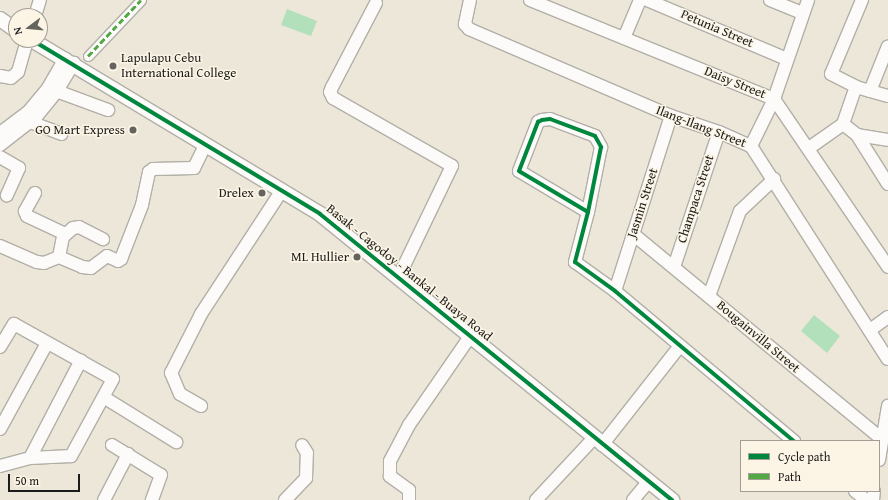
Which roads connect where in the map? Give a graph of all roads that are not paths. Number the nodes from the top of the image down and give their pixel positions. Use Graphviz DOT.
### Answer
graph roads {
  1 [pos="141,0"];
  2 [pos="470,0"];
  3 [pos="530,0"];
  4 [pos="640,0"];
  5 [pos="647,0"];
  6 [pos="770,0"];
  7 [pos="808,0"];
  8 [pos="862,0"];
  9 [pos="376,3"];
  10 [pos="802,13"];
  11 [pos="624,38"];
  12 [pos="888,46"];
  13 [pos="25,48"];
  14 [pos="46,48"];
  15 [pos="88,56"];
  16 [pos="787,59"];
  17 [pos="69,61"];
  18 [pos="0,76"];
  19 [pos="856,87"];
  20 [pos="53,90"];
  21 [pos="870,91"];
  22 [pos="888,96"];
  23 [pos="774,99"];
  24 [pos="108,110"];
  25 [pos="671,116"];
  26 [pos="26,120"];
  27 [pos="844,124"];
  28 [pos="9,125"];
  29 [pos="719,132"];
  30 [pos="0,133"];
  31 [pos="61,134"];
  32 [pos="857,135"];
  33 [pos="888,140"];
  34 [pos="0,145"];
  35 [pos="205,145"];
  36 [pos="751,146"];
  37 [pos="809,148"];
  38 [pos="0,157"];
  39 [pos="774,179"];
  40 [pos="888,184"];
  41 [pos="282,190"];
  42 [pos="35,193"];
  43 [pos="7,195"];
  44 [pos="588,212"];
  45 [pos="65,234"];
  46 [pos="633,234"];
  47 [pos="103,239"];
  48 [pos="0,246"];
  49 [pos="59,257"];
  50 [pos="674,267"];
  51 [pos="888,267"];
  52 [pos="399,276"];
  53 [pos="615,291"];
  54 [pos="709,296"];
  55 [pos="888,317"];
  56 [pos="870,330"];
  57 [pos="471,335"];
  58 [pos="47,343"];
  59 [pos="0,347"];
  60 [pos="679,347"];
  61 [pos="888,359"];
  62 [pos="81,360"];
  63 [pos="105,398"];
  64 [pos="201,406"];
  65 [pos="888,406"];
  66 [pos="0,428"];
  67 [pos="882,439"];
  68 [pos="793,440"];
  69 [pos="598,441"];
  70 [pos="176,442"];
  71 [pos="112,445"];
  72 [pos="302,445"];
  73 [pos="880,453"];
  74 [pos="128,454"];
  75 [pos="30,458"];
  76 [pos="0,466"];
  77 [pos="648,482"];
  78 [pos="856,492"];
  79 [pos="104,500"];
  80 [pos="152,500"];
  81 [pos="285,500"];
  82 [pos="409,500"];
  83 [pos="536,500"];
  84 [pos="633,500"];
  85 [pos="672,500"];
  86 [pos="866,500"];
  1 -- 15 [label="street"];
  2 -- 25 [label="street, Ilang-Ilang Street"];
  3 -- 11 [label="street, Daisy Street"];
  4 -- 11 [label="street"];
  5 -- 16 [label="street, Petunia Street"];
  6 -- 10 [label="street"];
  7 -- 10 [label="street"];
  8 -- 19 [label="street"];
  9 -- 52 [label="street"];
  10 -- 16 [label="street"];
  11 -- 23 [label="street, Daisy Street"];
  12 -- 21 [label="street"];
  13 -- 18 [label="street"];
  14 -- 17 [label="street, Basak - Cagodoy - Bankal - Buaya Road"];
  16 -- 23 [label="street"];
  17 -- 20 [label="street"];
  17 -- 35 [label="street, Basak - Cagodoy - Bankal - Buaya Road"];
  19 -- 21 [label="street"];
  19 -- 27 [label="street"];
  20 -- 24 [label="street"];
  20 -- 26 [label="street"];
  21 -- 22 [label="street"];
  23 -- 36 [label="street"];
  23 -- 37 [label="street, Daisy Street"];
  25 -- 29 [label="street, Ilang-Ilang Street"];
  25 -- 46 [label="street, Jasmin Street"];
  26 -- 28 [label="street"];
  26 -- 31 [label="street"];
  27 -- 32 [label="street"];
  27 -- 37 [label="street"];
  28 -- 30 [label="street"];
  28 -- 34 [label="street"];
  29 -- 36 [label="street, Ilang-Ilang Street"];
  29 -- 50 [label="street, Champaca Street"];
  32 -- 33 [label="street"];
  32 -- 40 [label="street"];
  35 -- 41 [label="street, Basak - Cagodoy - Bankal - Buaya Road"];
  35 -- 49 [label="street"];
  36 -- 39 [label="street, Ilang-Ilang Street"];
  37 -- 51 [label="street, Daisy Street"];
  38 -- 43 [label="street"];
  39 -- 54 [label="street"];
  39 -- 56 [label="street, Ilang-Ilang Street"];
  41 -- 52 [label="street, Basak - Cagodoy - Bankal - Buaya Road"];
  41 -- 64 [label="street"];
  42 -- 45 [label="street"];
  44 -- 44 [label="street"];
  44 -- 53 [label="street"];
  45 -- 47 [label="street"];
  45 -- 49 [label="street"];
  46 -- 50 [label="street, Bougainvilla Street"];
  46 -- 53 [label="street, Jasmin Street"];
  48 -- 49 [label="street"];
  50 -- 54 [label="street, Bougainvilla Street"];
  52 -- 57 [label="street, Basak - Cagodoy - Bankal - Buaya Road"];
  53 -- 60 [label="street"];
  54 -- 67 [label="street, Bougainvilla Street"];
  55 -- 56 [label="street"];
  56 -- 61 [label="street, Ilang-Ilang Street"];
  57 -- 69 [label="street, Basak - Cagodoy - Bankal - Buaya Road"];
  57 -- 82 [label="street"];
  58 -- 59 [label="street"];
  58 -- 62 [label="street"];
  58 -- 66 [label="street"];
  60 -- 68 [label="street"];
  60 -- 69 [label="street"];
  62 -- 63 [label="street"];
  62 -- 75 [label="street"];
  63 -- 70 [label="street"];
  63 -- 75 [label="street"];
  65 -- 67 [label="street"];
  67 -- 73 [label="street"];
  69 -- 77 [label="street, Basak - Cagodoy - Bankal - Buaya Road"];
  69 -- 83 [label="street"];
  71 -- 74 [label="street"];
  72 -- 81 [label="street"];
  74 -- 79 [label="street"];
  74 -- 80 [label="street"];
  75 -- 76 [label="street"];
  77 -- 84 [label="street"];
  77 -- 85 [label="street, Basak - Cagodoy - Bankal - Buaya Road"];
  78 -- 86 [label="street"];
}
